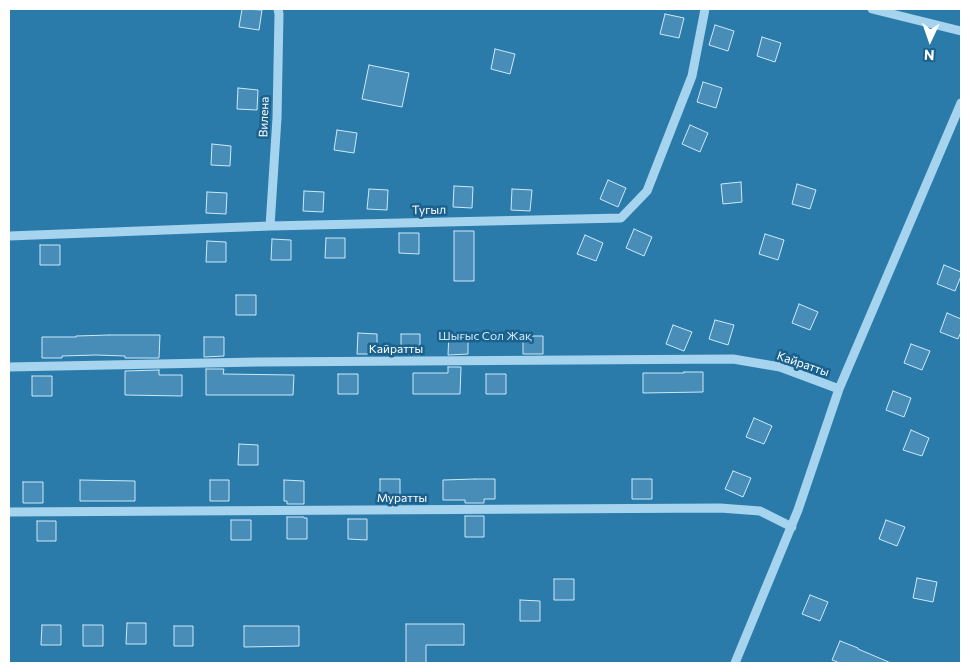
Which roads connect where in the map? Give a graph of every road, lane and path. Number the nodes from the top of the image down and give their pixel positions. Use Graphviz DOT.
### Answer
graph roads {
  1 [pos="278,9"];
  2 [pos="705,9"];
  3 [pos="872,9"];
  4 [pos="961,31"];
  5 [pos="961,103"];
  6 [pos="270,226"];
  7 [pos="9,236"];
  8 [pos="9,367"];
  9 [pos="839,390"];
  10 [pos="9,512"];
  11 [pos="792,527"];
  12 [pos="735,663"];
  1 -- 6 [label="street, Вилена"];
  2 -- 6 [label="street, Тугыл"];
  3 -- 4 [label="street"];
  5 -- 9 [label="street"];
  6 -- 7 [label="street, Тугыл"];
  8 -- 9 [label="street, Кайратты"];
  9 -- 11 [label="street"];
  10 -- 11 [label="street, Муратты"];
  11 -- 12 [label="street"];
}
